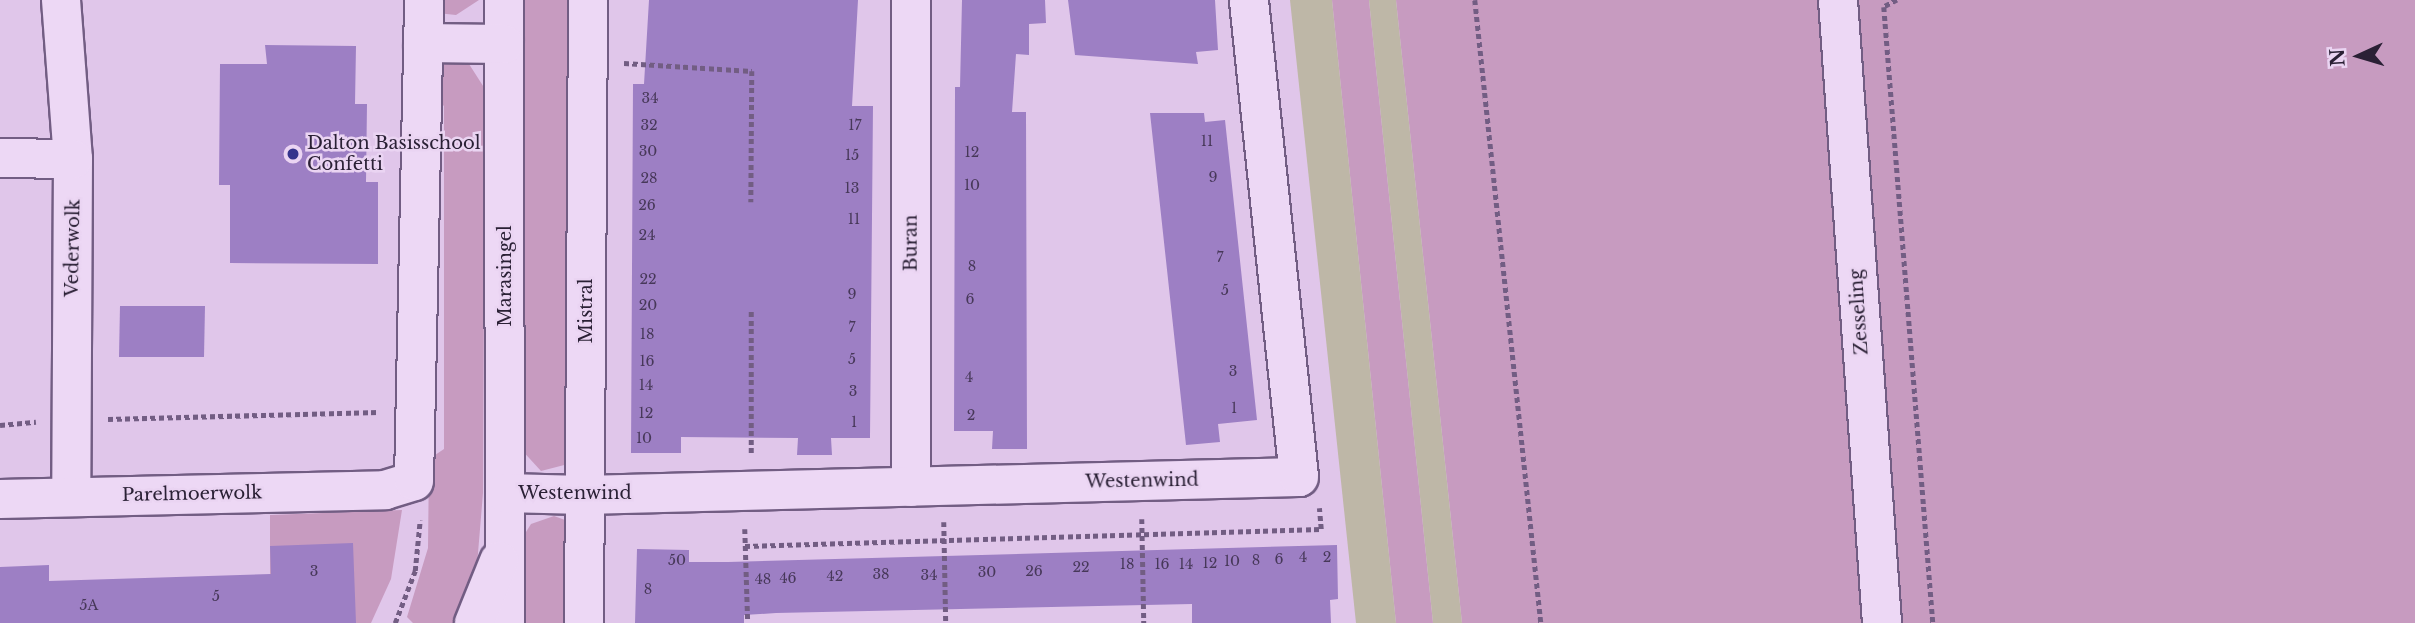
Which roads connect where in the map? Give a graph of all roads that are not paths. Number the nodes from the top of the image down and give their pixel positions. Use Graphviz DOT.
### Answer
graph roads {
  1 [pos="61,0"];
  2 [pos="424,0"];
  3 [pos="504,0"];
  4 [pos="588,0"];
  5 [pos="911,0"];
  6 [pos="1249,0"];
  7 [pos="1838,0"];
  8 [pos="423,43"];
  9 [pos="503,44"];
  10 [pos="0,158"];
  11 [pos="74,159"];
  12 [pos="927,486"];
  13 [pos="505,493"];
  14 [pos="584,495"];
  15 [pos="71,497"];
  16 [pos="0,499"];
  17 [pos="502,553"];
  18 [pos="474,623"];
  19 [pos="505,623"];
  20 [pos="584,623"];
  21 [pos="1882,623"];
  1 -- 11 [label="street, Vederwolk"];
  2 -- 8 [label="street"];
  3 -- 9 [label="street, Marasingel"];
  4 -- 14 [label="street, Mistral"];
  5 -- 12 [label="street, Buran"];
  6 -- 12 [label="street, Westenwind"];
  7 -- 21 [label="street, Zesseling"];
  8 -- 9 [label="street"];
  8 -- 15 [label="street, Parelmoerwolk"];
  9 -- 13 [label="street, Marasingel"];
  10 -- 11 [label="street"];
  11 -- 15 [label="street, Vederwolk"];
  12 -- 14 [label="street, Westenwind"];
  13 -- 14 [label="street, Westenwind"];
  13 -- 17 [label="street, Marasingel"];
  14 -- 20 [label="street, Mistral"];
  15 -- 16 [label="street, Parelmoerwolk"];
  17 -- 18 [label="street, Marasingel"];
  17 -- 19 [label="street, Marasingel"];
}
